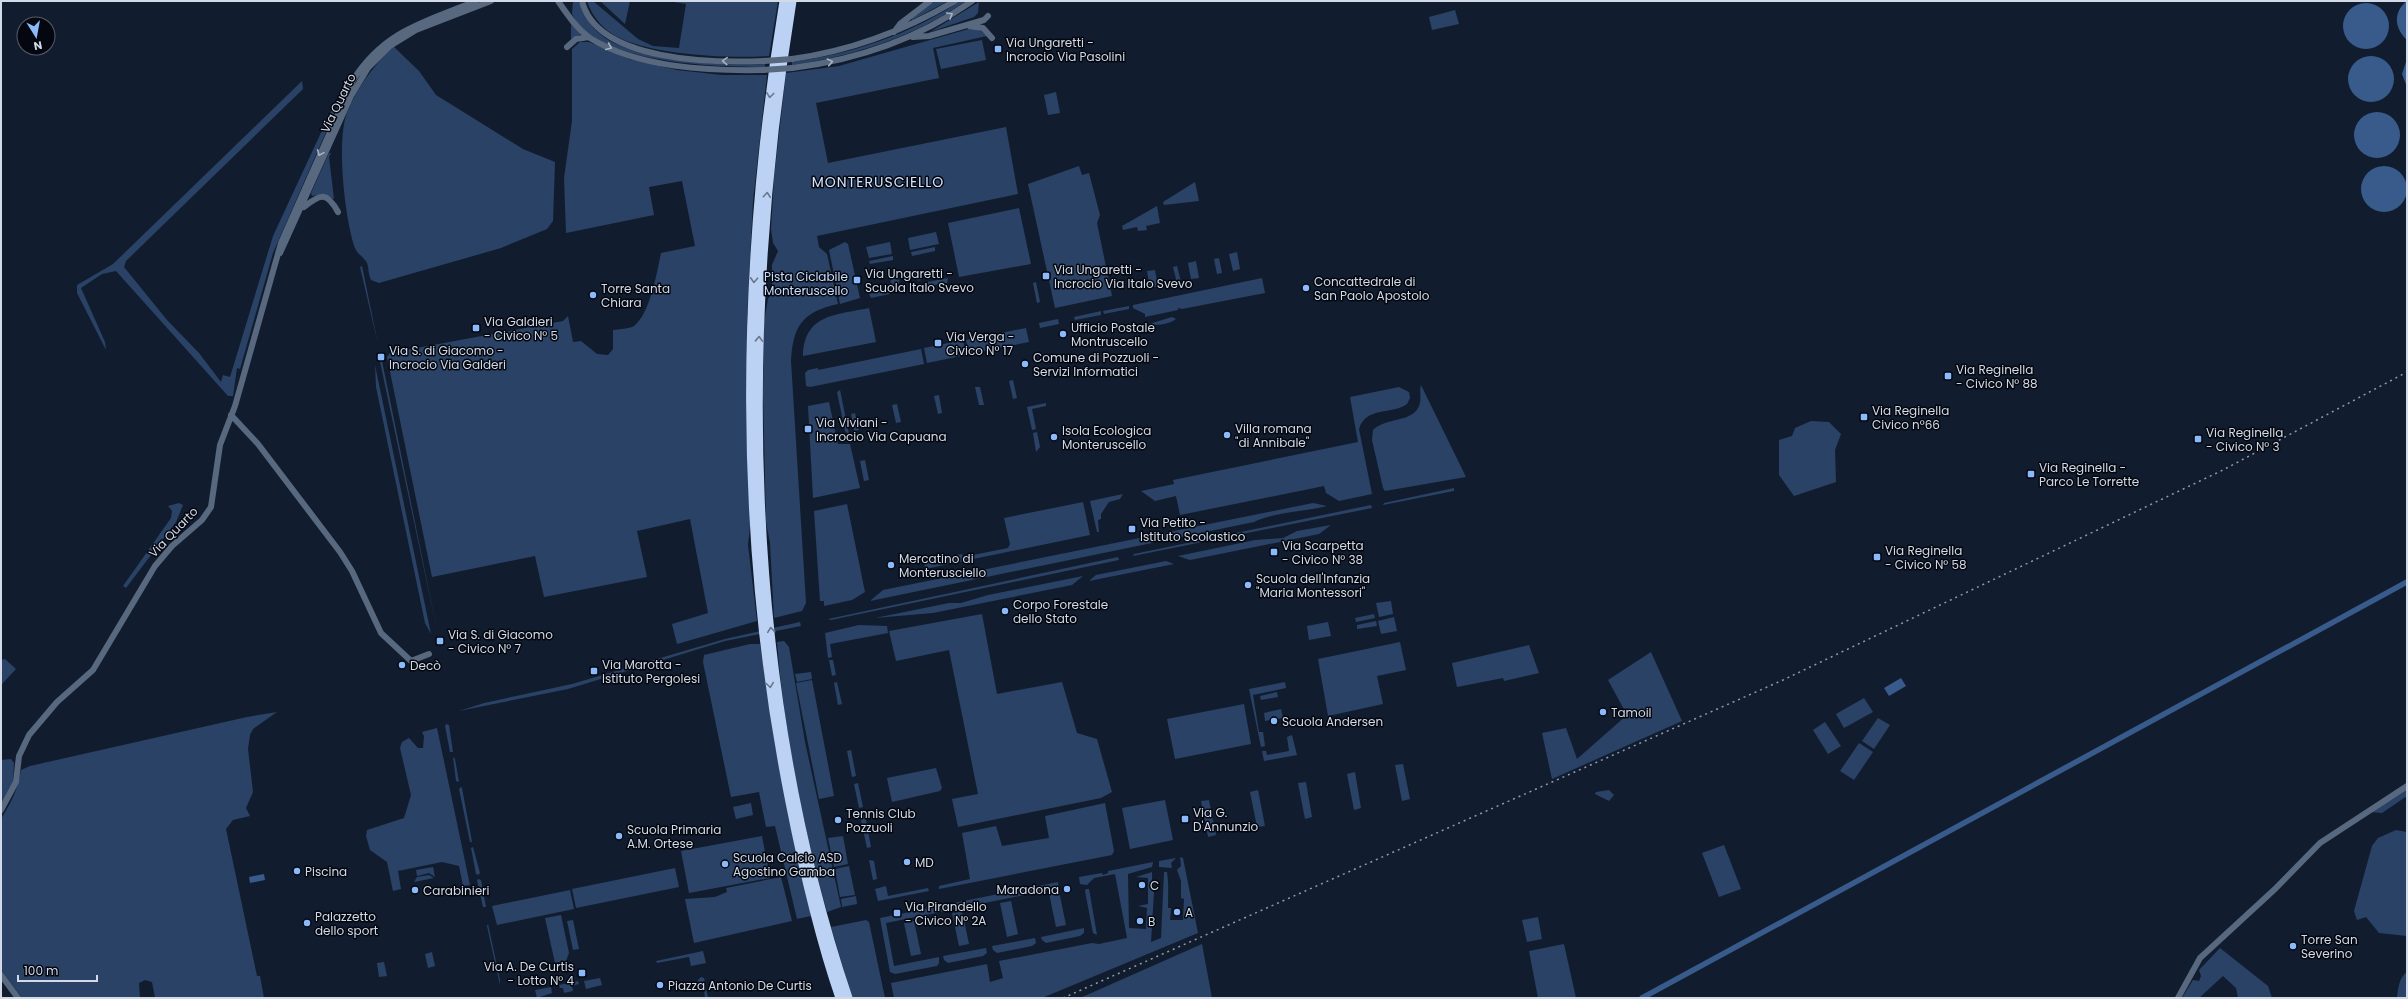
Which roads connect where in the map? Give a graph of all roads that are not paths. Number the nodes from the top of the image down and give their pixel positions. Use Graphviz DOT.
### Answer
graph roads {
  1 [pos="476,1"];
  2 [pos="491,1"];
  3 [pos="558,1"];
  4 [pos="582,1"];
  5 [pos="784,1"];
  6 [pos="792,1"];
  7 [pos="930,1"];
  8 [pos="955,1"];
  9 [pos="972,1"];
  10 [pos="988,16"];
  11 [pos="964,26"];
  12 [pos="894,32"];
  13 [pos="589,37"];
  14 [pos="910,37"];
  15 [pos="992,38"];
  16 [pos="567,47"];
  17 [pos="301,209"];
  18 [pos="338,212"];
  19 [pos="279,256"];
  20 [pos="232,415"];
  21 [pos="765,616"];
  22 [pos="429,654"];
  23 [pos="2407,786"];
  24 [pos="1,810"];
  25 [pos="825,937"];
  26 [pos="1,975"];
  27 [pos="18,998"];
  28 [pos="840,998"];
  29 [pos="848,998"];
  30 [pos="2178,998"];
  1 -- 19 [label="street, Via Quarto, one-way"];
  2 -- 17 [label="street, Via Quarto"];
  3 -- 13 [label="street"];
  12 -- 4 [label="street, one-way, bridge"];
  5 -- 21 [label="highway, one-way"];
  21 -- 6 [label="highway, one-way"];
  7 -- 12 [label="street"];
  8 -- 12 [label="street"];
  14 -- 9 [label="street, one-way"];
  10 -- 11 [label="street"];
  11 -- 14 [label="street"];
  11 -- 15 [label="street"];
  13 -- 14 [label="street, one-way, bridge"];
  13 -- 16 [label="street"];
  17 -- 18 [label="street"];
  17 -- 19 [label="street, Via Quarto"];
  19 -- 20 [label="street, Via Quarto"];
  20 -- 22 [label="street"];
  20 -- 24 [label="street, Via Quarto"];
  21 -- 25 [label="highway"];
  23 -- 30 [label="street"];
  25 -- 28 [label="highway"];
  25 -- 29 [label="highway"];
  26 -- 27 [label="street"];
}
